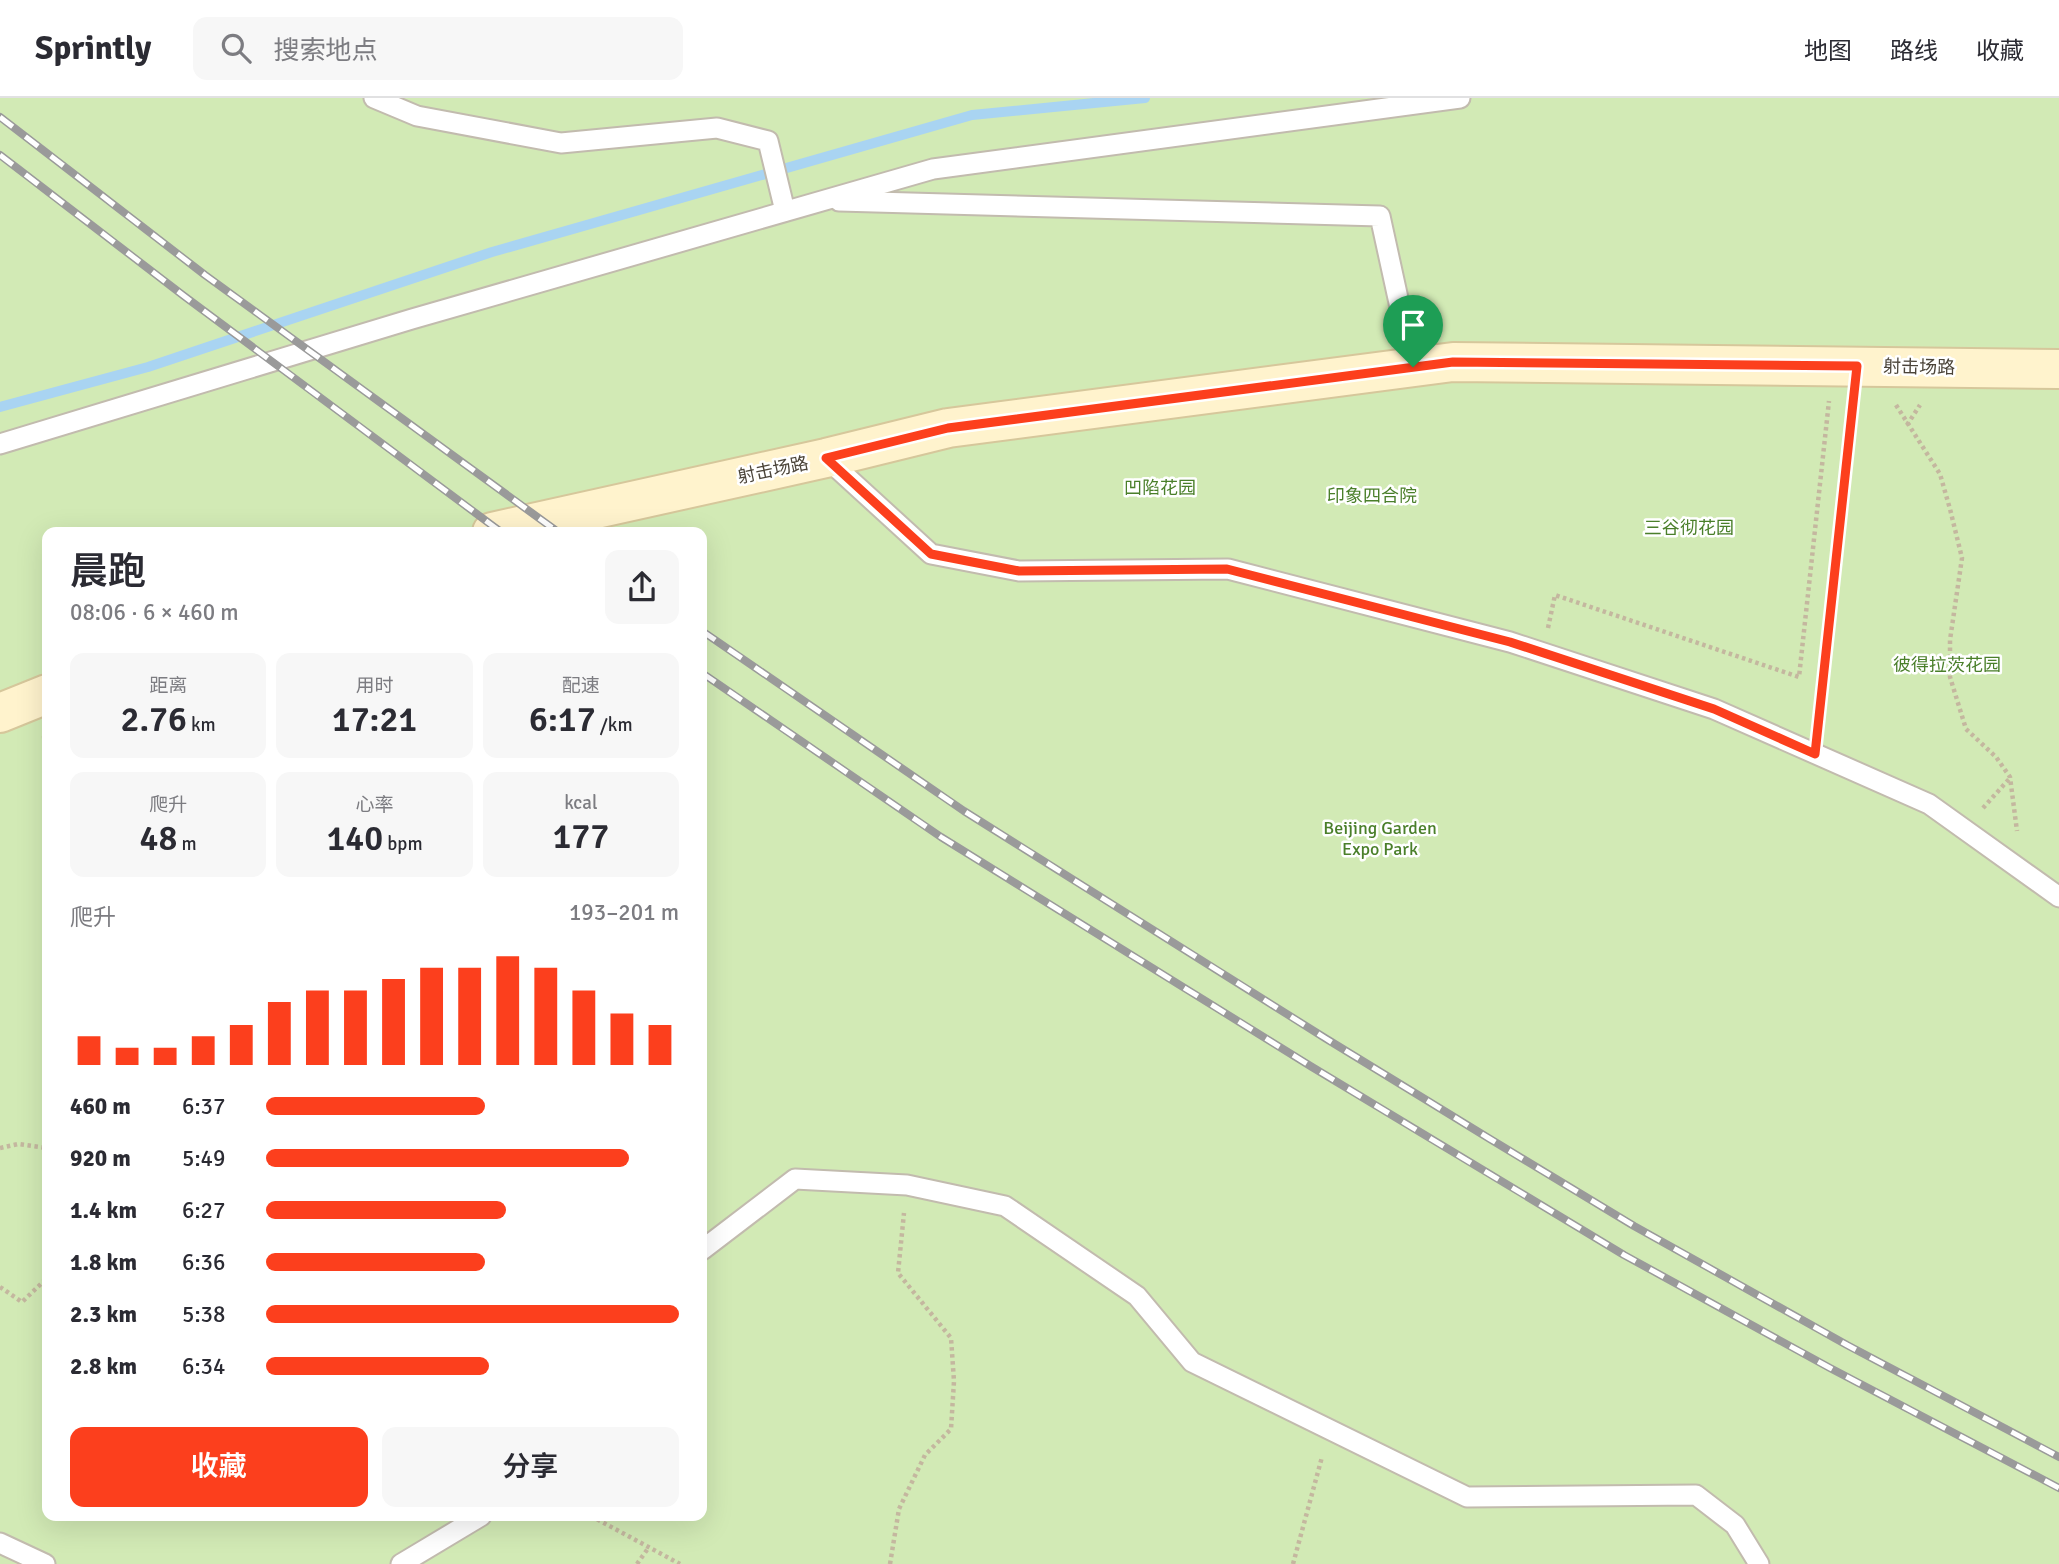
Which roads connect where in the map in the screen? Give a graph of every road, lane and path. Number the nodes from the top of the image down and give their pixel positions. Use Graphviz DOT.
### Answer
graph roads {
  1 [pos="374,98"];
  2 [pos="1460,98"];
  3 [pos="818,201"];
  4 [pos="785,211"];
  5 [pos="1866,366"];
  6 [pos="1413,367"];
  7 [pos="2059,369"];
  8 [pos="1829,400"];
  9 [pos="0,444"];
  10 [pos="826,458"];
  11 [pos="515,527"];
  12 [pos="1542,652"];
  13 [pos="42,696"];
  14 [pos="0,713"];
  15 [pos="1815,754"];
  16 [pos="2010,777"];
  17 [pos="1965,830"];
  18 [pos="2022,870"];
  19 [pos="2059,897"];
  20 [pos="42,1147"];
  21 [pos="0,1148"];
  22 [pos="907,1185"];
  23 [pos="707,1246"];
  24 [pos="42,1283"];
  25 [pos="0,1287"];
  26 [pos="1330,1430"];
  27 [pos="473,1521"];
  28 [pos="600,1521"];
  29 [pos="0,1543"];
  30 [pos="649,1547"];
  31 [pos="45,1564"];
  32 [pos="401,1564"];
  33 [pos="637,1564"];
  34 [pos="680,1564"];
  35 [pos="890,1564"];
  36 [pos="1293,1564"];
  37 [pos="1759,1564"];
  1 -- 4 [label="lane"];
  2 -- 3 [label="lane"];
  3 -- 4 [label="lane"];
  3 -- 6 [label="lane"];
  4 -- 9 [label="lane"];
  5 -- 6 [label="street, 射击场路"];
  5 -- 7 [label="street, 射击场路"];
  5 -- 15 [label="path"];
  5 -- 16 [label="path"];
  6 -- 10 [label="street, 射击场路"];
  8 -- 12 [label="path"];
  10 -- 11 [label="street, 射击场路"];
  10 -- 12 [label="lane"];
  12 -- 15 [label="lane"];
  13 -- 14 [label="street"];
  15 -- 17 [label="lane"];
  16 -- 17 [label="path"];
  16 -- 18 [label="path"];
  17 -- 18 [label="lane"];
  18 -- 19 [label="lane"];
  20 -- 21 [label="path"];
  22 -- 23 [label="lane"];
  22 -- 26 [label="lane"];
  22 -- 35 [label="path"];
  24 -- 25 [label="path"];
  26 -- 36 [label="path"];
  26 -- 37 [label="lane"];
  27 -- 32 [label="lane"];
  28 -- 30 [label="path"];
  29 -- 31 [label="lane"];
  30 -- 33 [label="path"];
  30 -- 34 [label="path"];
}
